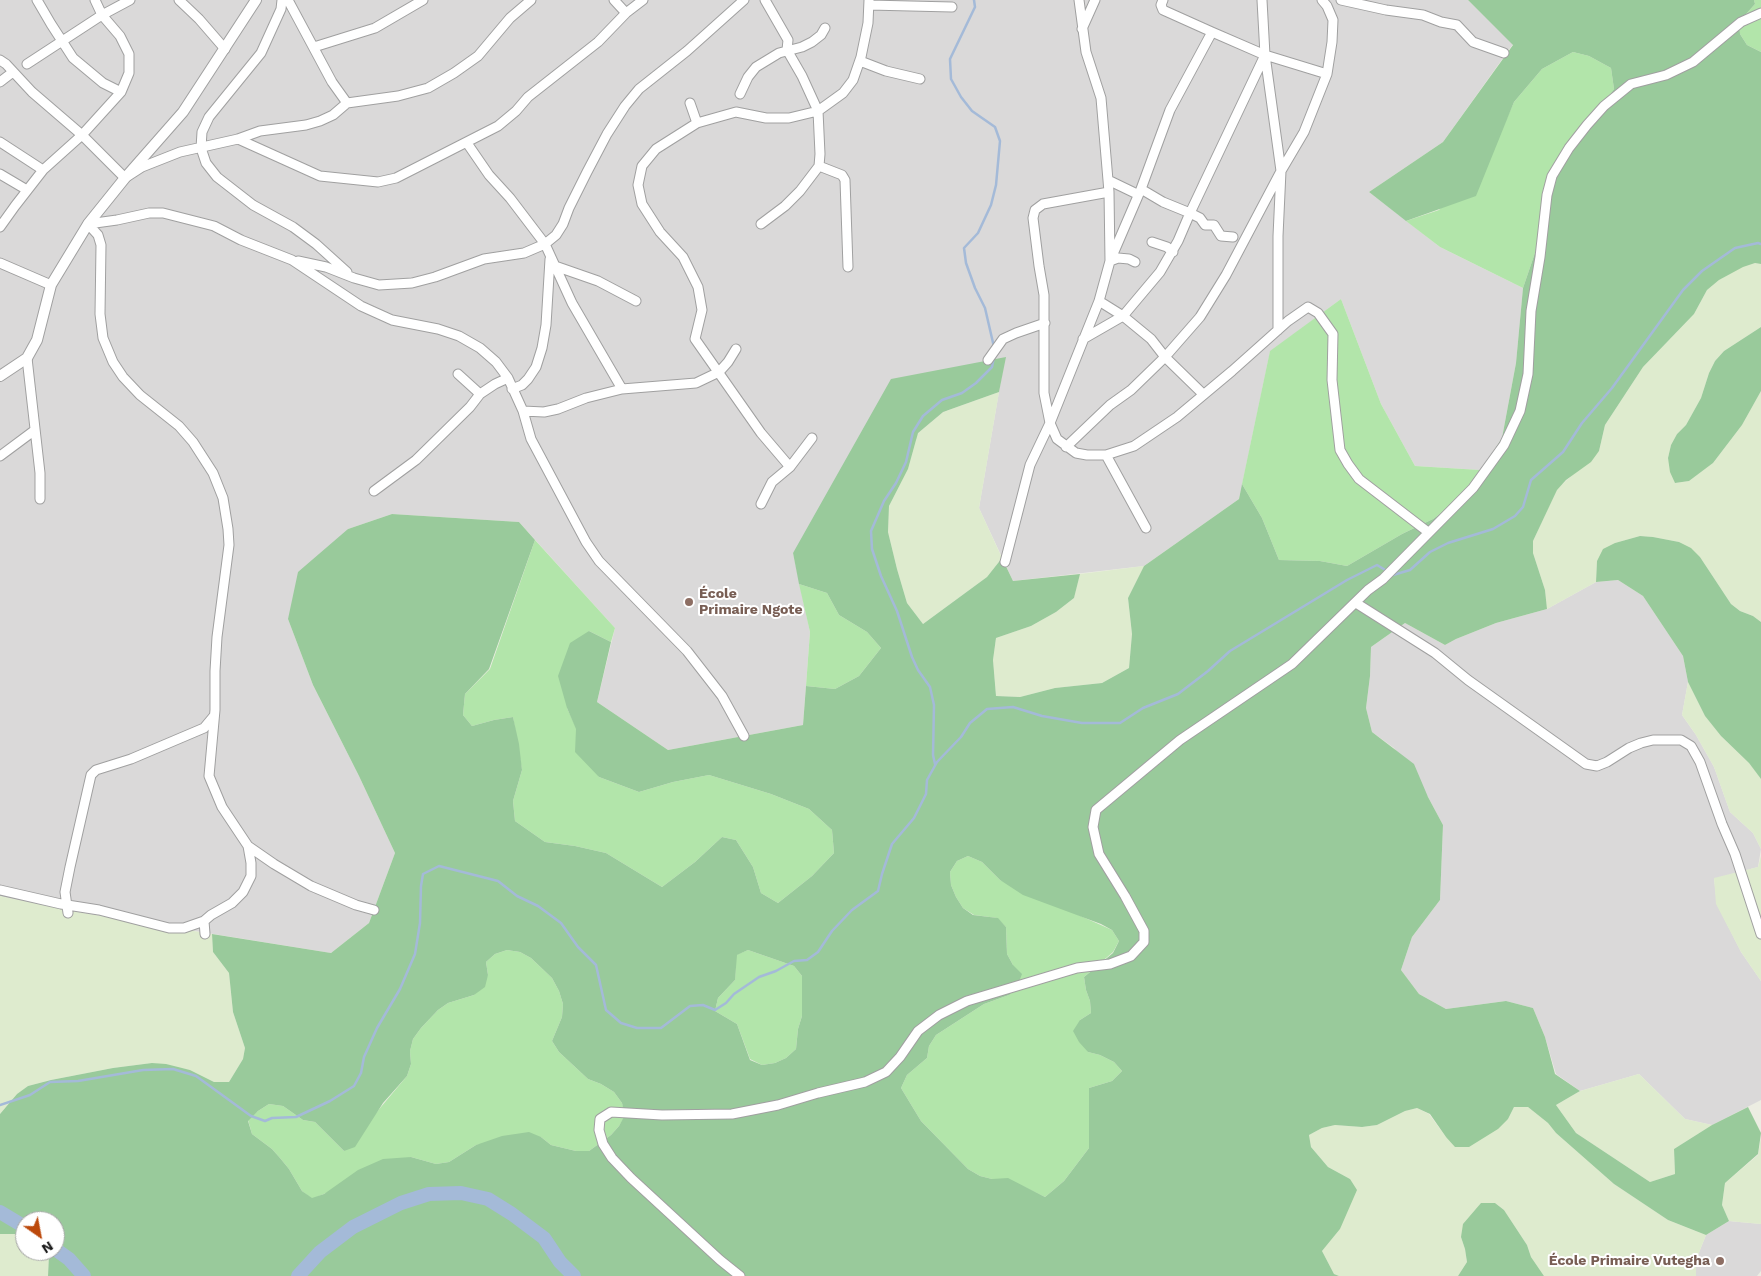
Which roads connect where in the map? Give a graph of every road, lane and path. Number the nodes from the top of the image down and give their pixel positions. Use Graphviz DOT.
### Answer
graph roads {
  1 [pos="37,0"];
  2 [pos="95,0"];
  3 [pos="130,0"];
  4 [pos="179,0"];
  5 [pos="256,0"];
  6 [pos="282,0"];
  7 [pos="288,0"];
  8 [pos="423,0"];
  9 [pos="531,0"];
  10 [pos="614,0"];
  11 [pos="643,0"];
  12 [pos="744,0"];
  13 [pos="765,0"];
  14 [pos="1079,0"];
  15 [pos="1095,0"];
  16 [pos="1163,0"];
  17 [pos="1262,0"];
  18 [pos="1322,0"];
  19 [pos="1341,0"];
  20 [pos="869,2"];
  21 [pos="952,7"];
  22 [pos="626,13"];
  23 [pos="1761,13"];
  24 [pos="102,15"];
  25 [pos="825,28"];
  26 [pos="1082,29"];
  27 [pos="1212,32"];
  28 [pos="61,41"];
  29 [pos="314,47"];
  30 [pos="226,49"];
  31 [pos="787,50"];
  32 [pos="1504,53"];
  33 [pos="1265,55"];
  34 [pos="0,60"];
  35 [pos="860,61"];
  36 [pos="27,64"];
  37 [pos="13,72"];
  38 [pos="1327,74"];
  39 [pos="920,79"];
  40 [pos="0,82"];
  41 [pos="121,92"];
  42 [pos="740,94"];
  43 [pos="346,103"];
  44 [pos="690,103"];
  45 [pos="818,111"];
  46 [pos="697,123"];
  47 [pos="82,135"];
  48 [pos="238,139"];
  49 [pos="0,142"];
  50 [pos="467,143"];
  51 [pos="201,148"];
  52 [pos="819,166"];
  53 [pos="44,170"];
  54 [pos="1281,171"];
  55 [pos="0,174"];
  56 [pos="125,178"];
  57 [pos="1108,180"];
  58 [pos="28,190"];
  59 [pos="1110,192"];
  60 [pos="1139,192"];
  61 [pos="1190,213"];
  62 [pos="88,224"];
  63 [pos="761,224"];
  64 [pos="0,227"];
  65 [pos="1233,237"];
  66 [pos="1152,242"];
  67 [pos="545,244"];
  68 [pos="1172,252"];
  69 [pos="550,257"];
  70 [pos="292,260"];
  71 [pos="1110,261"];
  72 [pos="0,262"];
  73 [pos="1135,262"];
  74 [pos="555,266"];
  75 [pos="848,267"];
  76 [pos="354,278"];
  77 [pos="50,286"];
  78 [pos="636,301"];
  79 [pos="1098,301"];
  80 [pos="1123,316"];
  81 [pos="1044,323"];
  82 [pos="1278,330"];
  83 [pos="1083,339"];
  84 [pos="736,349"];
  85 [pos="1165,357"];
  86 [pos="27,358"];
  87 [pos="988,360"];
  88 [pos="719,372"];
  89 [pos="458,374"];
  90 [pos="0,376"];
  91 [pos="508,378"];
  92 [pos="512,388"];
  93 [pos="622,389"];
  94 [pos="480,394"];
  95 [pos="1203,394"];
  96 [pos="522,412"];
  97 [pos="1050,422"];
  98 [pos="35,430"];
  99 [pos="812,438"];
  100 [pos="1066,447"];
  101 [pos="1106,455"];
  102 [pos="0,456"];
  103 [pos="790,467"];
  104 [pos="374,491"];
  105 [pos="40,500"];
  106 [pos="761,504"];
  107 [pos="1146,528"];
  108 [pos="1428,532"];
  109 [pos="1005,562"];
  110 [pos="1356,603"];
  111 [pos="214,716"];
  112 [pos="744,736"];
  113 [pos="248,846"];
  114 [pos="0,890"];
  115 [pos="68,909"];
  116 [pos="374,910"];
  117 [pos="204,921"];
  118 [pos="205,934"];
  119 [pos="1761,934"];
  120 [pos="740,1276"];
  1 -- 28 [label="street"];
  2 -- 24 [label="street"];
  3 -- 24 [label="street"];
  4 -- 30 [label="street"];
  5 -- 30 [label="street"];
  6 -- 51 [label="street"];
  7 -- 29 [label="street"];
  8 -- 29 [label="street"];
  9 -- 43 [label="street"];
  10 -- 22 [label="street"];
  11 -- 22 [label="street"];
  12 -- 67 [label="street"];
  13 -- 31 [label="street"];
  14 -- 26 [label="street"];
  15 -- 26 [label="street"];
  16 -- 27 [label="street"];
  17 -- 33 [label="street"];
  18 -- 38 [label="street"];
  19 -- 32 [label="street"];
  20 -- 21 [label="street"];
  20 -- 35 [label="street"];
  22 -- 50 [label="street"];
  23 -- 108 [label="street"];
  24 -- 28 [label="street"];
  24 -- 41 [label="street"];
  25 -- 31 [label="street"];
  26 -- 57 [label="street"];
  27 -- 33 [label="street"];
  27 -- 60 [label="street"];
  28 -- 36 [label="street"];
  28 -- 41 [label="street"];
  29 -- 43 [label="street"];
  30 -- 56 [label="street"];
  31 -- 42 [label="street"];
  31 -- 45 [label="street"];
  33 -- 38 [label="street"];
  33 -- 54 [label="street"];
  33 -- 61 [label="street"];
  34 -- 37 [label="street"];
  35 -- 39 [label="street"];
  35 -- 45 [label="street"];
  37 -- 40 [label="street"];
  37 -- 47 [label="street"];
  38 -- 54 [label="street"];
  41 -- 47 [label="street"];
  43 -- 48 [label="street"];
  44 -- 46 [label="street"];
  45 -- 46 [label="street"];
  45 -- 52 [label="street"];
  46 -- 88 [label="street"];
  47 -- 53 [label="street"];
  47 -- 56 [label="street"];
  48 -- 50 [label="street"];
  48 -- 51 [label="street"];
  49 -- 53 [label="street"];
  50 -- 67 [label="street"];
  51 -- 56 [label="street"];
  51 -- 76 [label="street"];
  52 -- 63 [label="street"];
  52 -- 75 [label="street"];
  53 -- 58 [label="street"];
  54 -- 82 [label="street"];
  54 -- 85 [label="street"];
  55 -- 58 [label="street"];
  56 -- 62 [label="street"];
  57 -- 59 [label="street"];
  57 -- 60 [label="street"];
  58 -- 64 [label="street"];
  59 -- 71 [label="street"];
  59 -- 81 [label="street"];
  60 -- 61 [label="street"];
  60 -- 71 [label="street"];
  61 -- 65 [label="street"];
  61 -- 68 [label="street"];
  62 -- 70 [label="street"];
  62 -- 77 [label="street"];
  62 -- 111 [label="street"];
  66 -- 68 [label="street"];
  67 -- 69 [label="street"];
  67 -- 76 [label="street"];
  68 -- 80 [label="street"];
  69 -- 74 [label="street"];
  69 -- 92 [label="street"];
  70 -- 76 [label="street"];
  70 -- 91 [label="street"];
  71 -- 73 [label="street"];
  71 -- 79 [label="street"];
  72 -- 77 [label="street"];
  74 -- 78 [label="street"];
  74 -- 93 [label="street"];
  77 -- 86 [label="street"];
  79 -- 80 [label="street"];
  79 -- 83 [label="street"];
  80 -- 83 [label="street"];
  80 -- 85 [label="street"];
  81 -- 87 [label="street"];
  81 -- 97 [label="street"];
  82 -- 95 [label="street"];
  82 -- 108 [label="street"];
  83 -- 97 [label="street"];
  84 -- 88 [label="street"];
  85 -- 95 [label="street"];
  85 -- 100 [label="street"];
  86 -- 90 [label="street"];
  86 -- 98 [label="street"];
  88 -- 93 [label="street"];
  88 -- 103 [label="street"];
  89 -- 94 [label="street"];
  91 -- 92 [label="street"];
  91 -- 94 [label="street"];
  92 -- 96 [label="street"];
  93 -- 96 [label="street"];
  94 -- 104 [label="street"];
  95 -- 101 [label="street"];
  96 -- 112 [label="street"];
  97 -- 100 [label="street"];
  97 -- 109 [label="street"];
  98 -- 102 [label="street"];
  98 -- 105 [label="street"];
  99 -- 103 [label="street"];
  100 -- 101 [label="street"];
  101 -- 107 [label="street"];
  103 -- 106 [label="street"];
  108 -- 110 [label="street"];
  110 -- 119 [label="street"];
  110 -- 120 [label="street"];
  111 -- 113 [label="street"];
  111 -- 115 [label="street"];
  113 -- 116 [label="street"];
  113 -- 117 [label="street"];
  114 -- 115 [label="street"];
  115 -- 117 [label="street"];
  117 -- 118 [label="street"];
}
